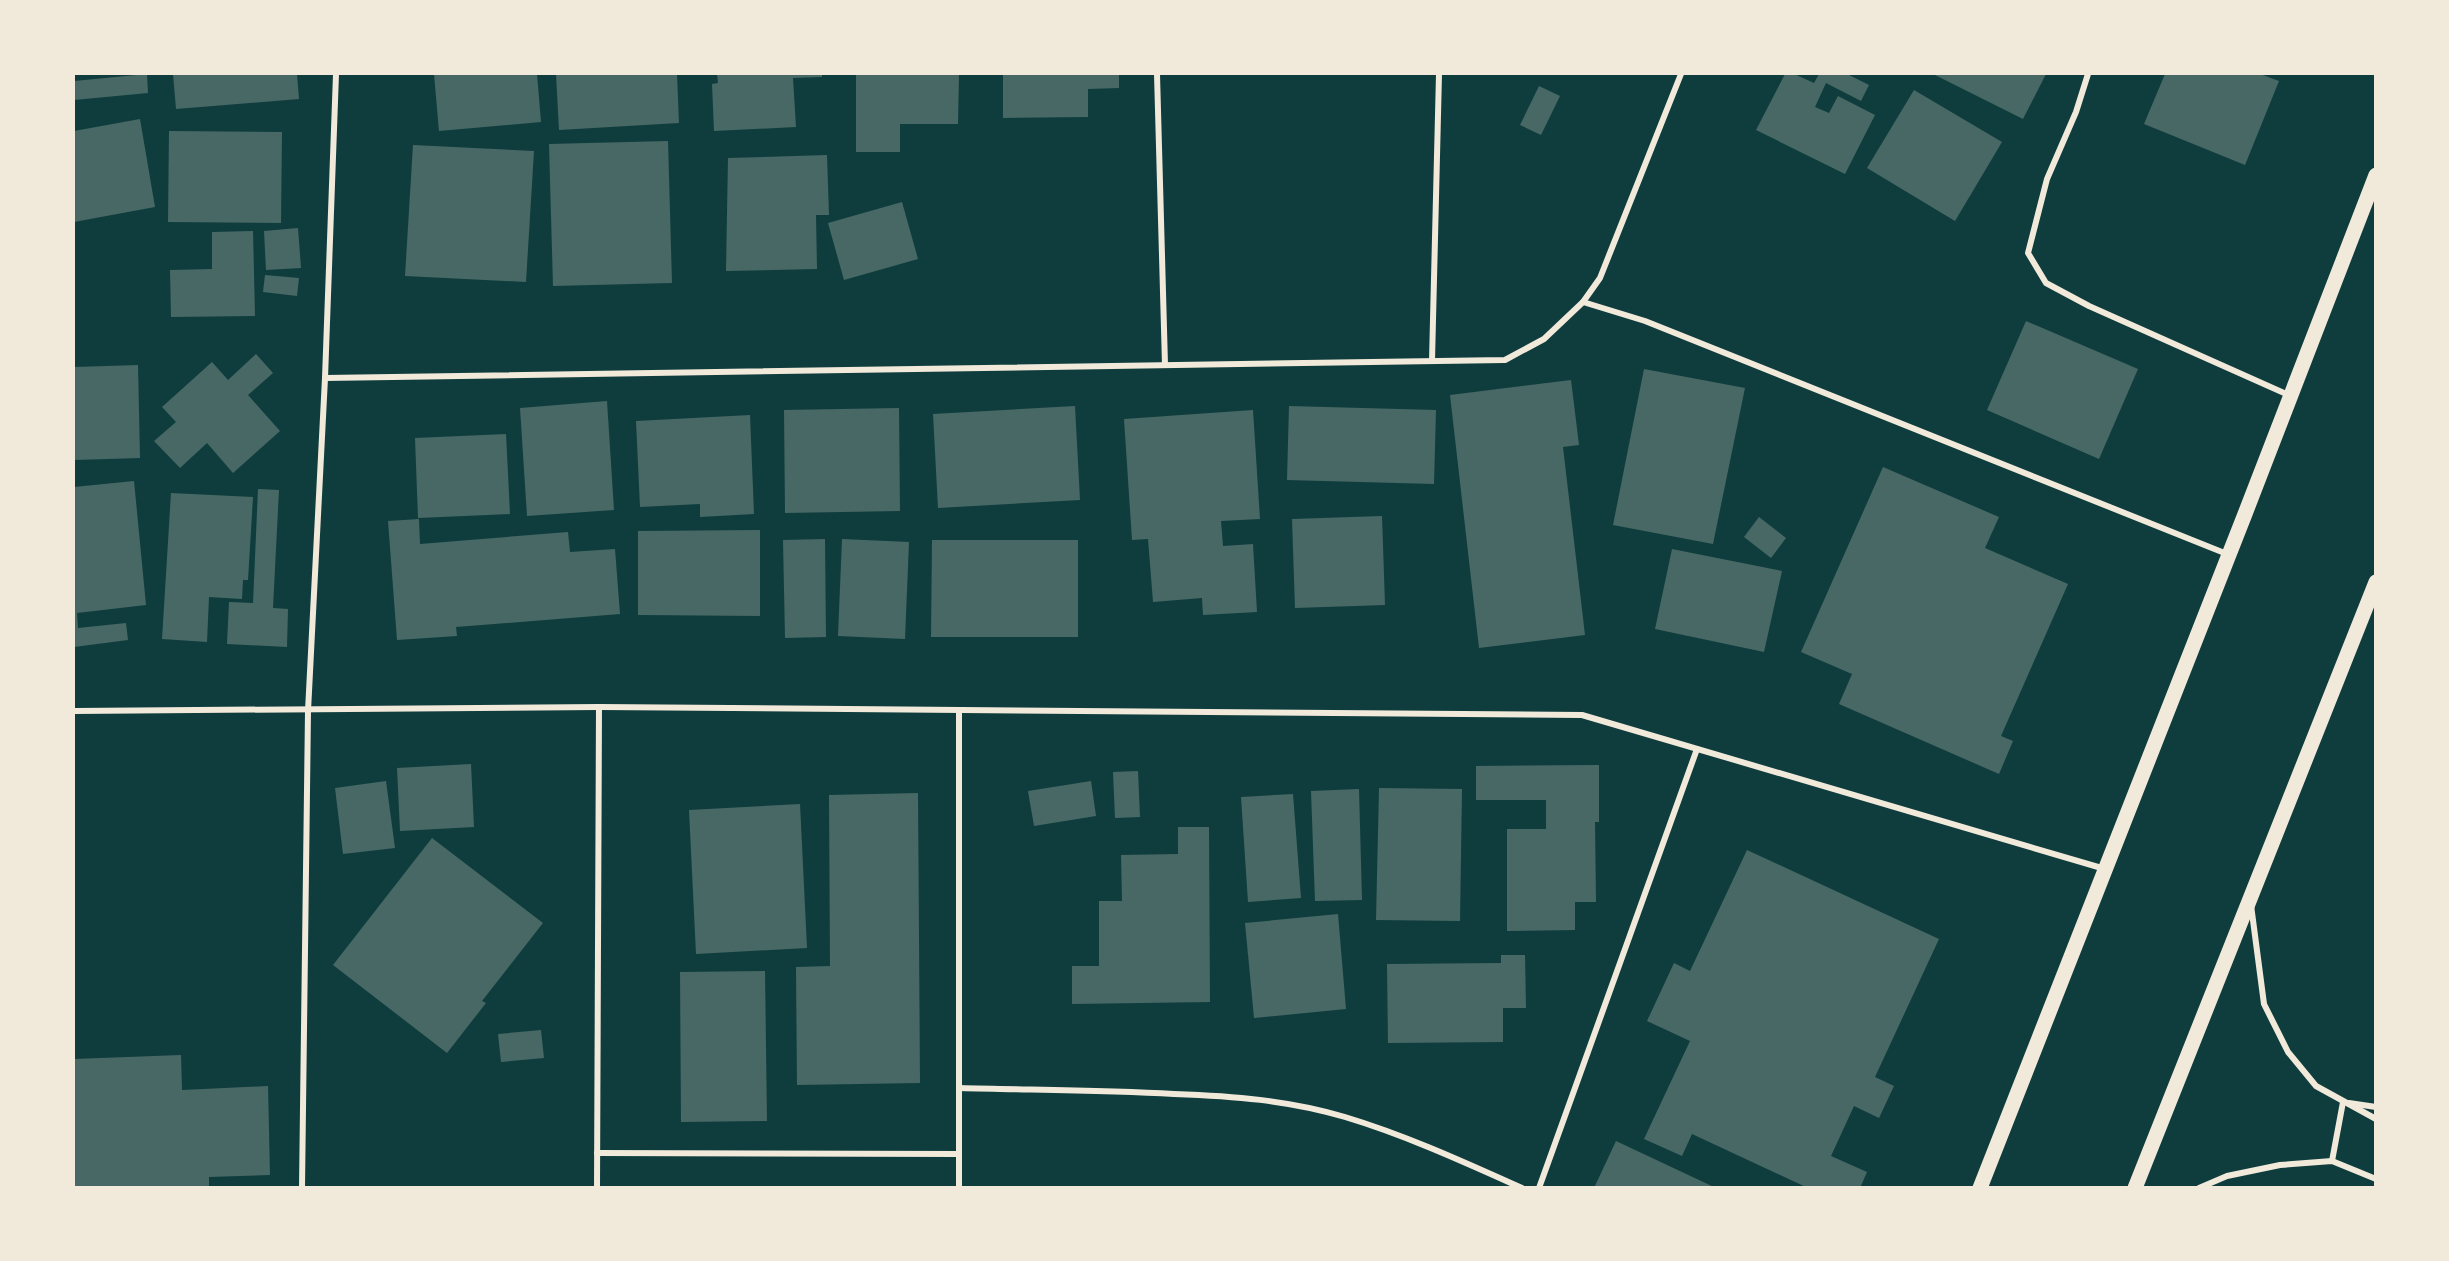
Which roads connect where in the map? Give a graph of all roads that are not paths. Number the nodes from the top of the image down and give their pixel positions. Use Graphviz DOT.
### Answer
graph roads {
  1 [pos="336,74"];
  2 [pos="1158,74"];
  3 [pos="1439,74"];
  4 [pos="1681,74"];
  5 [pos="2088,74"];
  6 [pos="2376,175"];
  7 [pos="1583,302"];
  8 [pos="1432,361"];
  9 [pos="1165,365"];
  10 [pos="325,378"];
  11 [pos="2291,396"];
  12 [pos="2229,555"];
  13 [pos="2376,582"];
  14 [pos="599,707"];
  15 [pos="74,711"];
  16 [pos="308,711"];
  17 [pos="959,711"];
  18 [pos="1697,749"];
  19 [pos="2105,869"];
  20 [pos="2250,896"];
  21 [pos="960,1088"];
  22 [pos="2343,1102"];
  23 [pos="2376,1107"];
  24 [pos="2376,1119"];
  25 [pos="597,1153"];
  26 [pos="959,1154"];
  27 [pos="2332,1161"];
  28 [pos="2376,1179"];
  29 [pos="302,1188"];
  30 [pos="597,1188"];
  31 [pos="959,1188"];
  32 [pos="1522,1188"];
  33 [pos="1539,1188"];
  34 [pos="1980,1188"];
  35 [pos="2135,1188"];
  36 [pos="2199,1188"];
  1 -- 10 [label="street"];
  2 -- 9 [label="street"];
  3 -- 8 [label="street"];
  4 -- 7 [label="street"];
  5 -- 11 [label="street"];
  6 -- 11 [label="main road"];
  7 -- 8 [label="street"];
  7 -- 12 [label="street"];
  8 -- 9 [label="street"];
  9 -- 10 [label="street"];
  10 -- 16 [label="street"];
  11 -- 12 [label="main road"];
  12 -- 19 [label="main road"];
  13 -- 20 [label="main road"];
  14 -- 16 [label="street"];
  14 -- 17 [label="street"];
  14 -- 25 [label="street"];
  15 -- 16 [label="street"];
  16 -- 29 [label="street"];
  17 -- 18 [label="street"];
  17 -- 21 [label="street"];
  18 -- 19 [label="street"];
  18 -- 33 [label="street"];
  19 -- 34 [label="main road"];
  20 -- 22 [label="street"];
  20 -- 35 [label="main road"];
  21 -- 26 [label="street"];
  21 -- 32 [label="street"];
  22 -- 23 [label="street"];
  22 -- 24 [label="street"];
  22 -- 27 [label="street"];
  25 -- 26 [label="street"];
  25 -- 30 [label="street"];
  26 -- 31 [label="street"];
  27 -- 28 [label="street"];
  27 -- 36 [label="street"];
}
